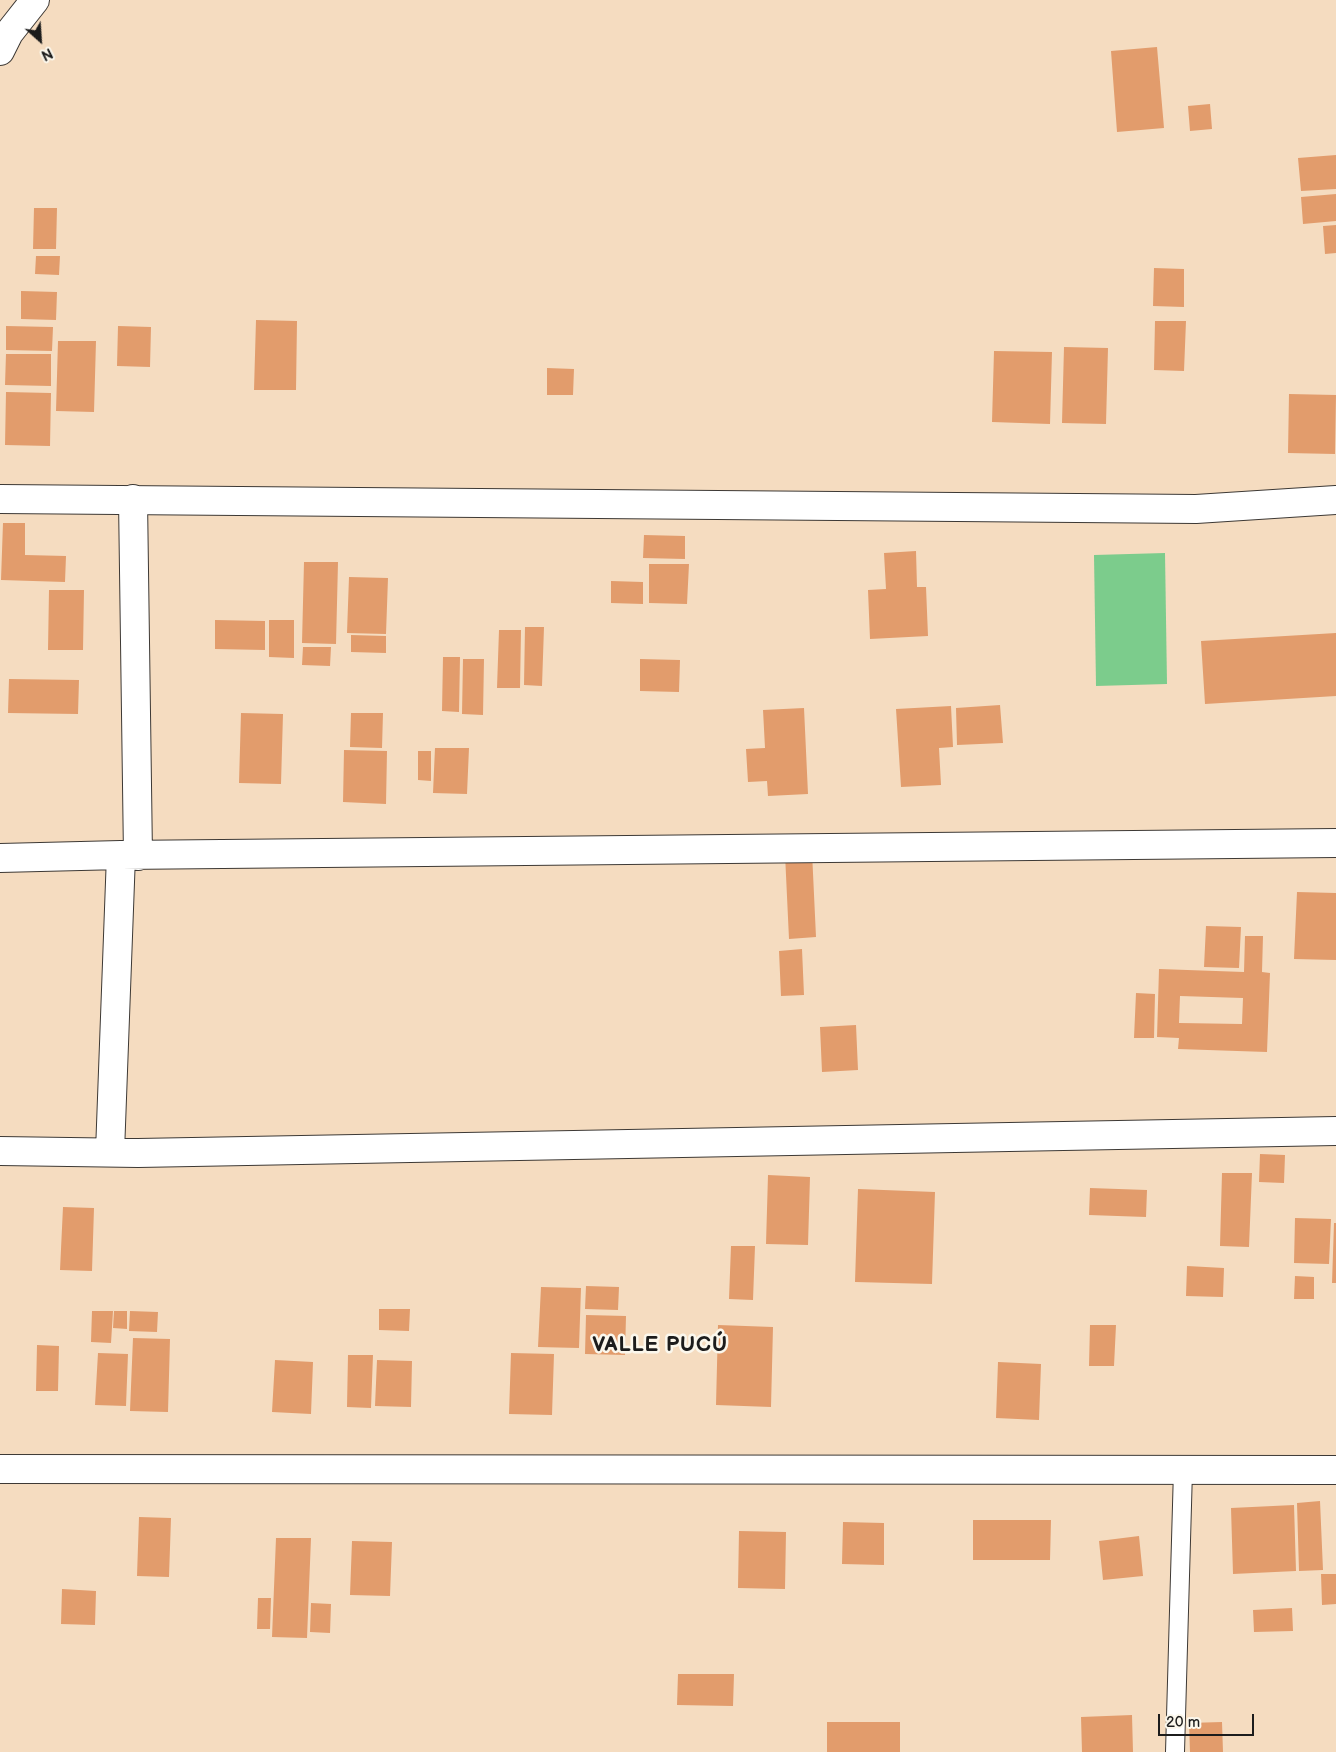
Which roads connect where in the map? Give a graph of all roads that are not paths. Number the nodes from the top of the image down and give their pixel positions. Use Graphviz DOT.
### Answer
graph roads {
  1 [pos="35,0"];
  2 [pos="0,51"];
  3 [pos="0,499"];
  4 [pos="133,499"];
  5 [pos="1336,500"];
  6 [pos="1336,843"];
  7 [pos="129,856"];
  8 [pos="0,858"];
  9 [pos="1336,1131"];
  10 [pos="0,1150"];
  11 [pos="110,1152"];
  12 [pos="0,1469"];
  13 [pos="1182,1470"];
  14 [pos="1336,1470"];
  15 [pos="1175,1752"];
  1 -- 2 [label="street"];
  3 -- 4 [label="street"];
  4 -- 5 [label="street"];
  4 -- 7 [label="street"];
  6 -- 7 [label="street"];
  7 -- 8 [label="street"];
  7 -- 11 [label="street"];
  9 -- 11 [label="street"];
  10 -- 11 [label="street"];
  12 -- 13 [label="street"];
  13 -- 14 [label="street"];
  13 -- 15 [label="lane"];
}
